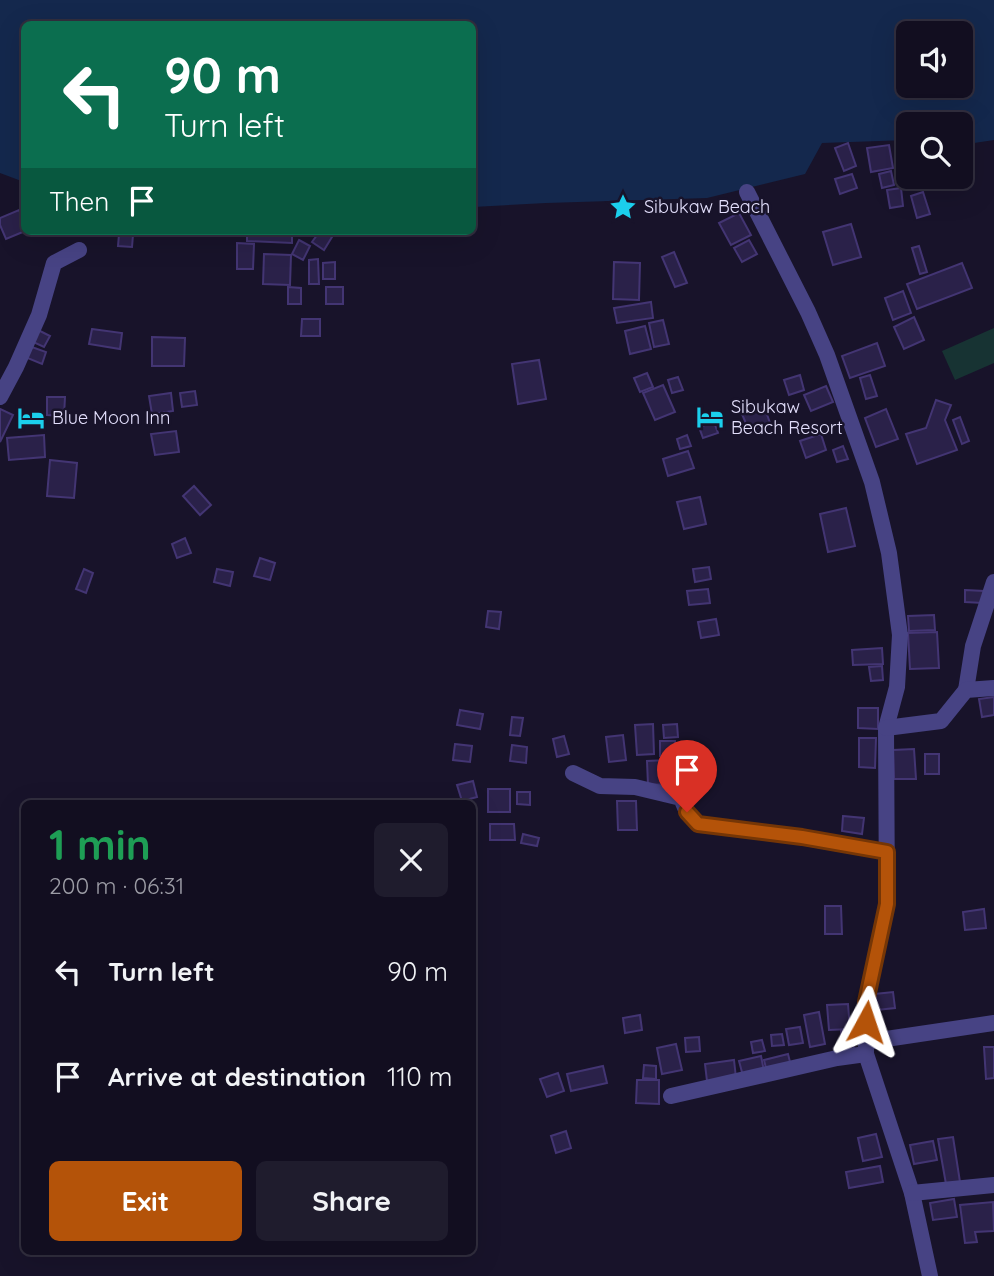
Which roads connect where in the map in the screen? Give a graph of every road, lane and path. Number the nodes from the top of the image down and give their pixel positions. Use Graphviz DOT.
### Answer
graph roads {
  1 [pos="747,192"];
  2 [pos="79,250"];
  3 [pos="0,397"];
  4 [pos="994,582"];
  5 [pos="994,688"];
  6 [pos="966,690"];
  7 [pos="886,728"];
  8 [pos="573,773"];
  9 [pos="887,852"];
  10 [pos="994,1023"];
  11 [pos="866,1048"];
  12 [pos="671,1096"];
  13 [pos="994,1185"];
  14 [pos="912,1193"];
  15 [pos="930,1276"];
  1 -- 7 [label="street"];
  2 -- 3 [label="street"];
  4 -- 6 [label="street"];
  5 -- 6 [label="street"];
  6 -- 7 [label="street"];
  7 -- 9 [label="street"];
  8 -- 9 [label="street"];
  9 -- 11 [label="street"];
  10 -- 11 [label="street"];
  11 -- 12 [label="street"];
  11 -- 14 [label="street"];
  13 -- 14 [label="street"];
  14 -- 15 [label="street"];
}
